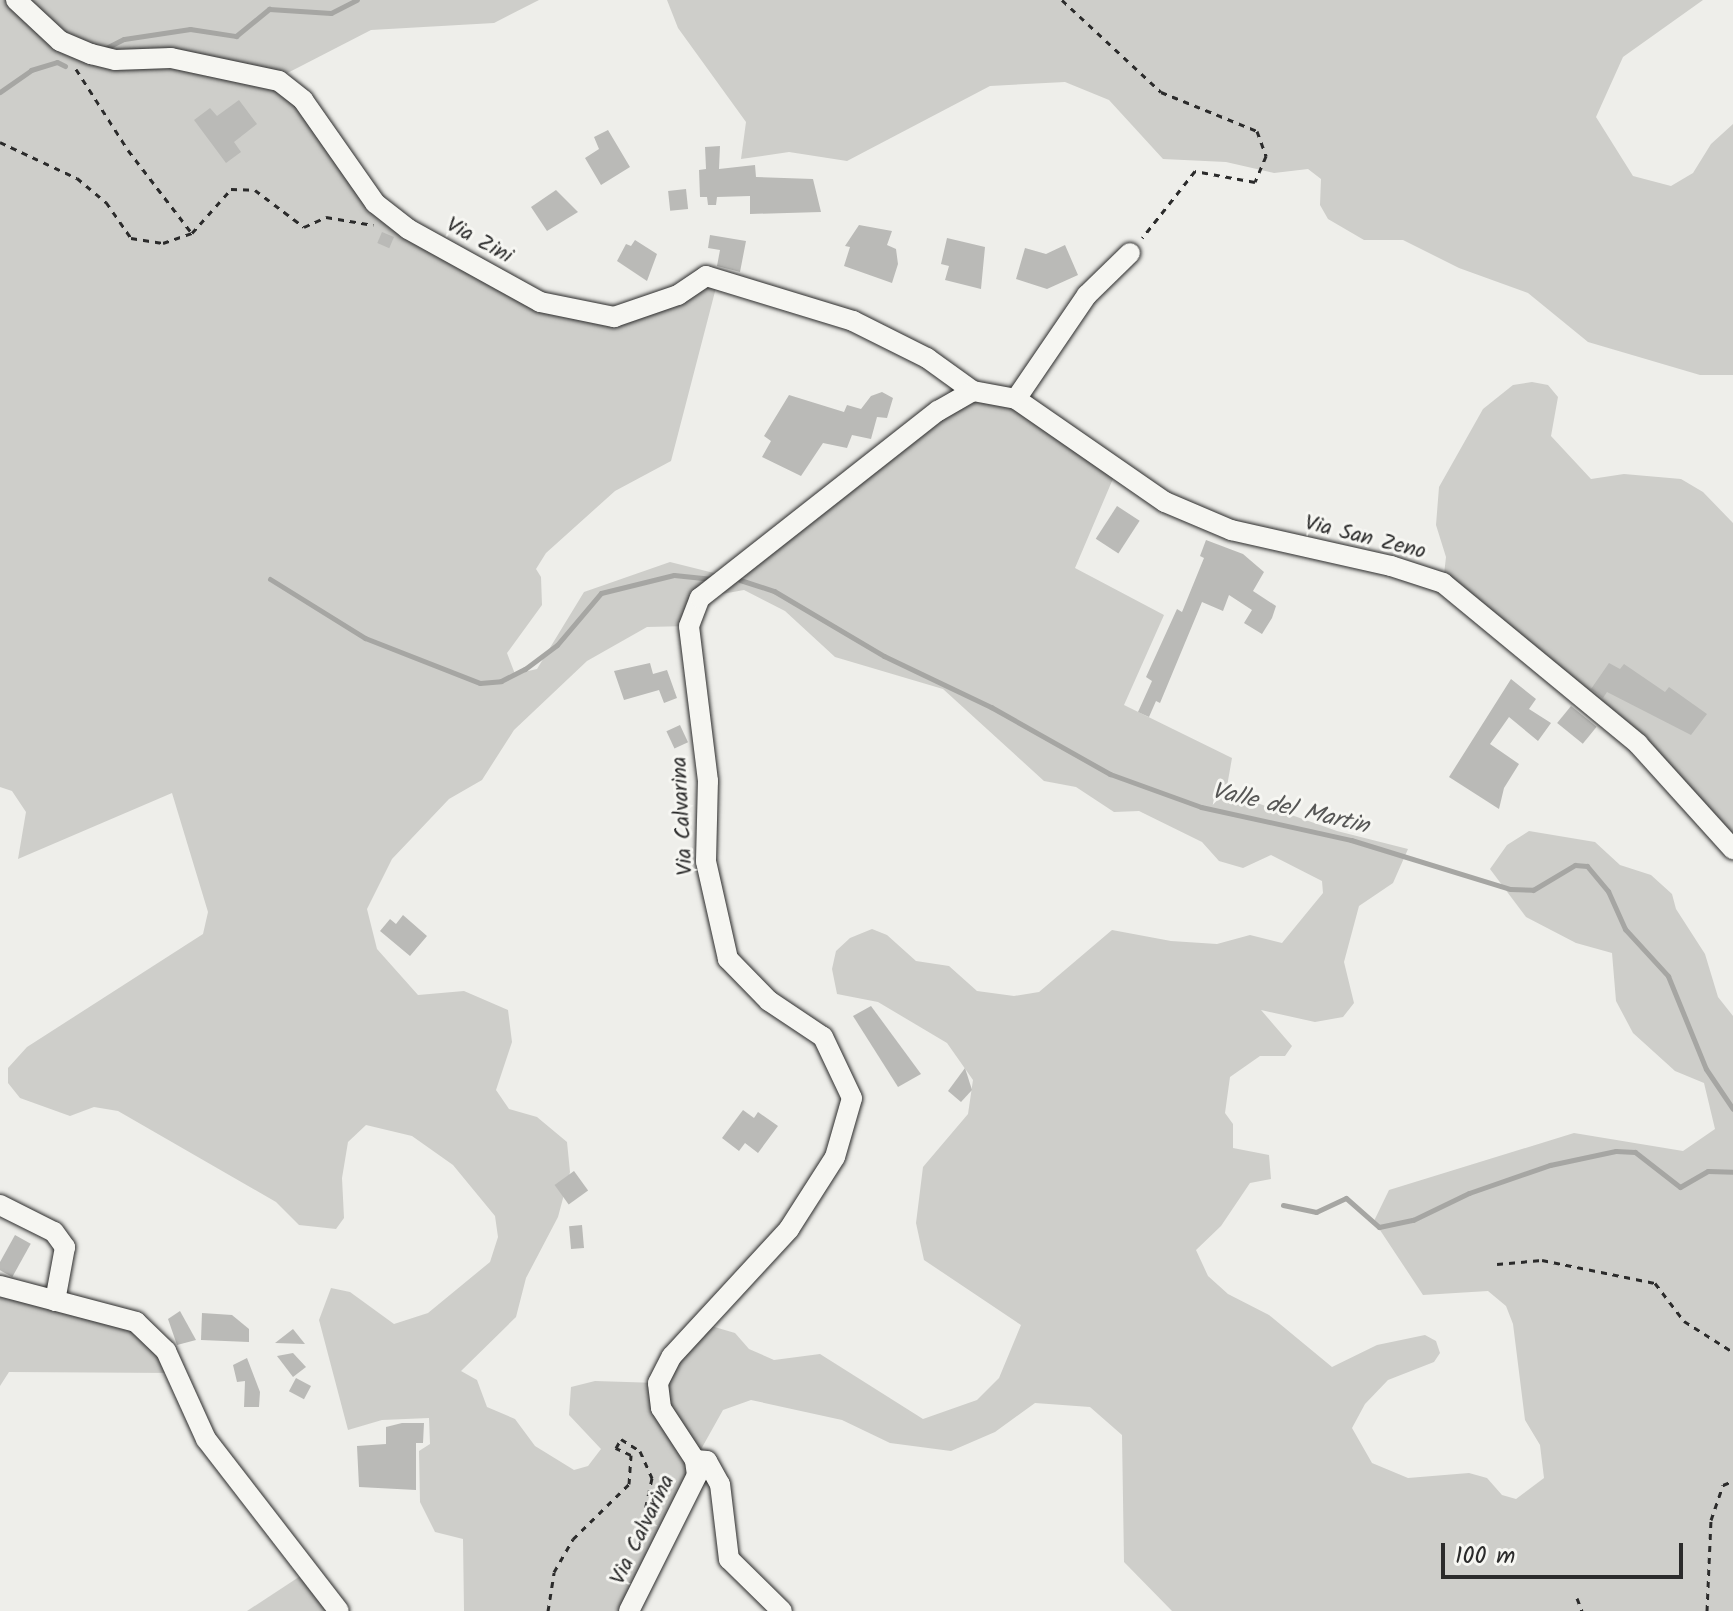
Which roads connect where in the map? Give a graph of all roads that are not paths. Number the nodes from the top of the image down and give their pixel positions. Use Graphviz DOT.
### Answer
graph roads {
  1 [pos="16,0"];
  2 [pos="1130,253"];
  3 [pos="973,391"];
  4 [pos="1016,399"];
  5 [pos="1733,849"];
  6 [pos="0,1205"];
  7 [pos="0,1286"];
  8 [pos="55,1301"];
  9 [pos="695,1460"];
  10 [pos="339,1611"];
  11 [pos="629,1611"];
  12 [pos="782,1611"];
  1 -- 3 [label="street, Via Zini"];
  2 -- 4 [label="street"];
  3 -- 4 [label="street"];
  3 -- 9 [label="street, Via Calvarina"];
  4 -- 5 [label="street, Via San Zeno"];
  6 -- 8 [label="street"];
  7 -- 8 [label="street"];
  8 -- 10 [label="street"];
  9 -- 11 [label="street, Via Calvarina"];
  9 -- 12 [label="street"];
}
